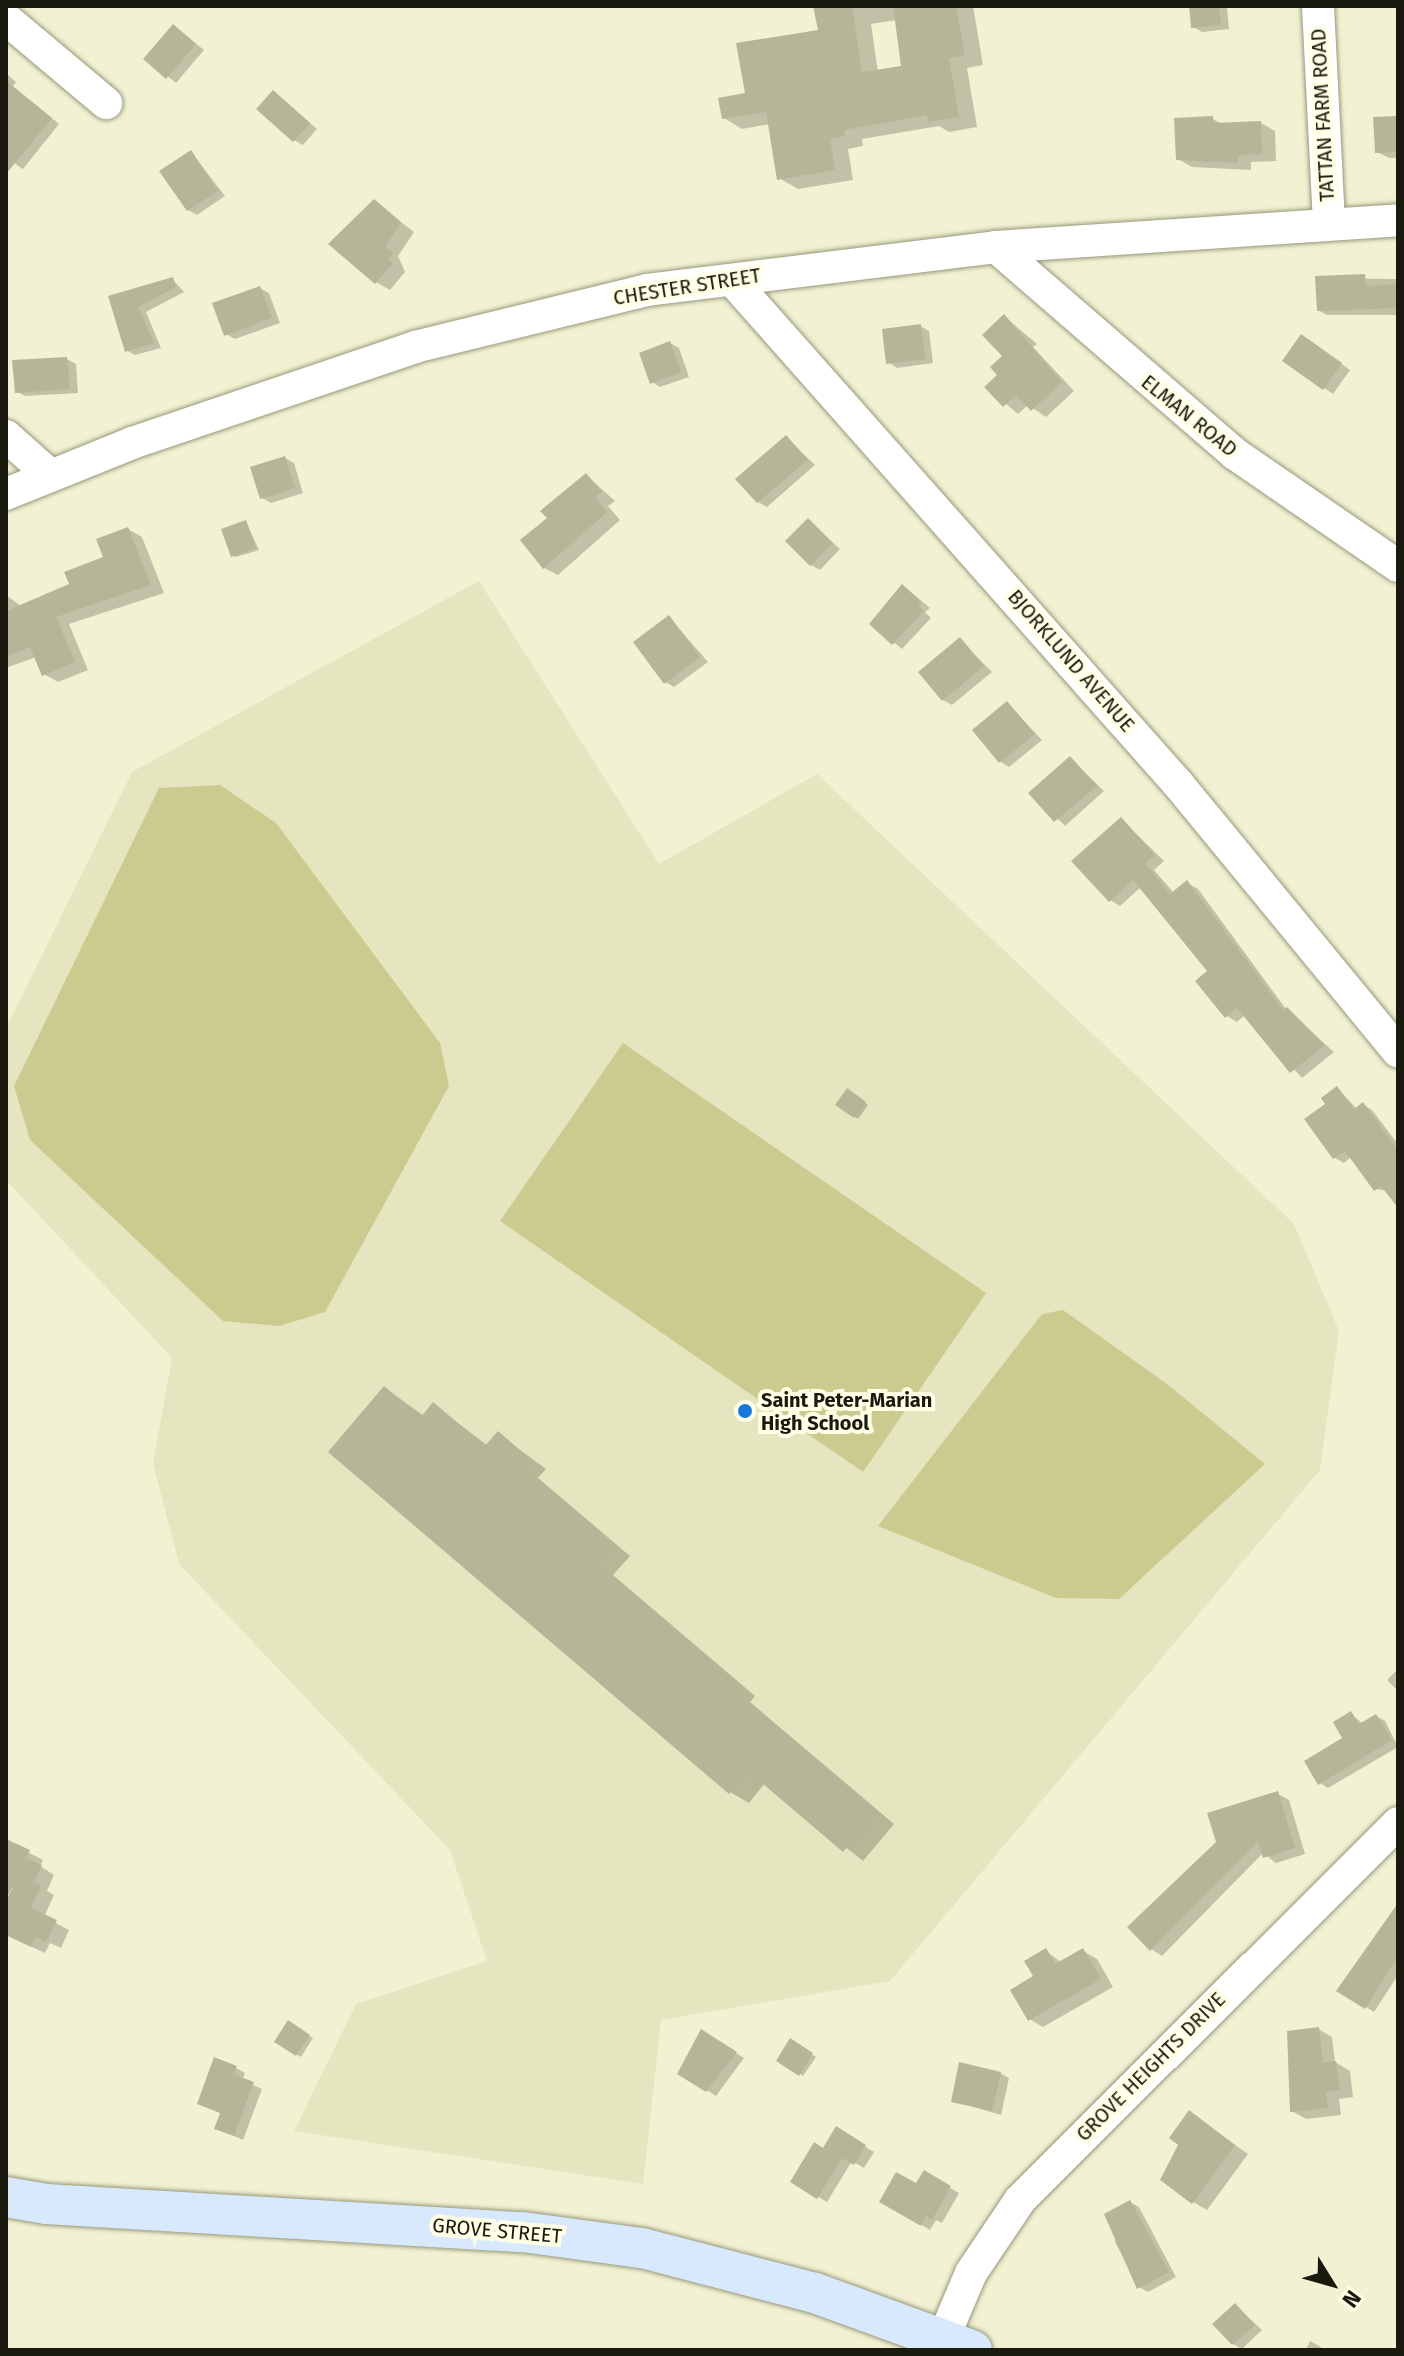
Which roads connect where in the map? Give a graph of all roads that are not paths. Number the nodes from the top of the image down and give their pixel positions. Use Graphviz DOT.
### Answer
graph roads {
  1 [pos="1318,6"];
  2 [pos="6,19"];
  3 [pos="106,103"];
  4 [pos="1398,220"];
  5 [pos="1329,224"];
  6 [pos="996,247"];
  7 [pos="732,280"];
  8 [pos="6,436"];
  9 [pos="50,475"];
  10 [pos="6,494"];
  11 [pos="1398,566"];
  12 [pos="1398,1052"];
  13 [pos="1398,1823"];
  14 [pos="6,2197"];
  15 [pos="958,2344"];
  1 -- 5 [label="street, TATTAN FARM ROAD"];
  2 -- 3 [label="street"];
  4 -- 5 [label="street, CHESTER STREET"];
  5 -- 6 [label="street, CHESTER STREET"];
  6 -- 7 [label="street, CHESTER STREET"];
  6 -- 11 [label="street, ELMAN ROAD"];
  7 -- 9 [label="street, CHESTER STREET"];
  7 -- 12 [label="street, BJORKLUND AVENUE"];
  8 -- 9 [label="street"];
  9 -- 10 [label="street, CHESTER STREET"];
  13 -- 15 [label="street, GROVE HEIGHTS DRIVE"];
  14 -- 15 [label="main road, GROVE STREET"];
}
